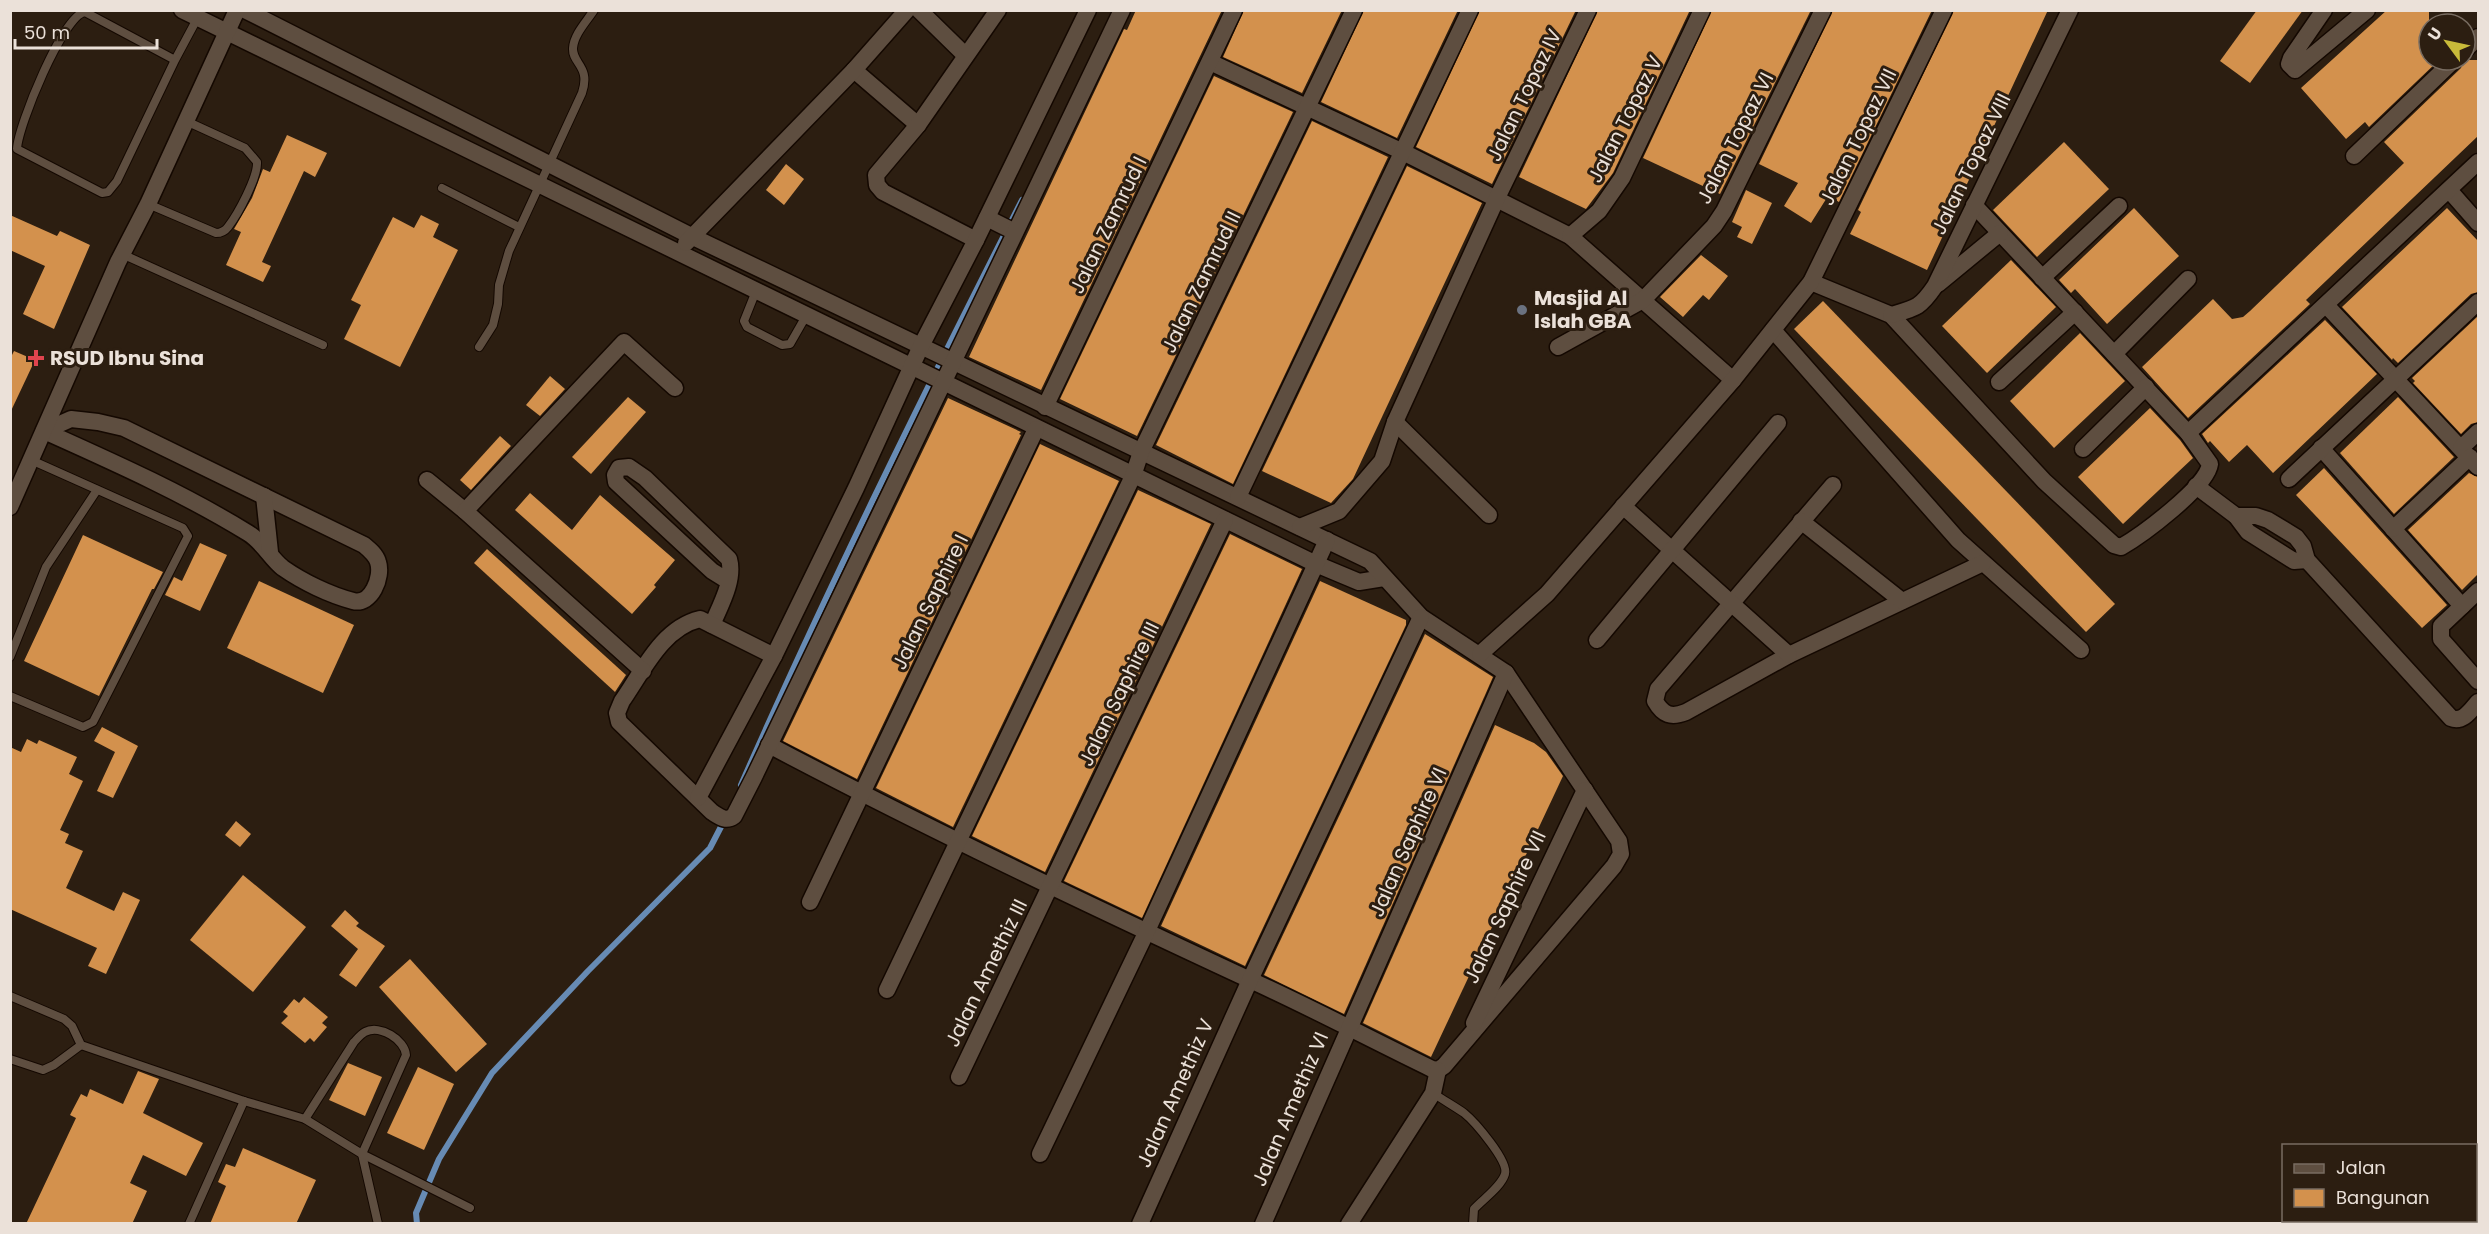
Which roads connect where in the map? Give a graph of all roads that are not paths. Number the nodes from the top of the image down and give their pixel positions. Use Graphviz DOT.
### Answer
graph roads {
  1 [pos="182,10"];
  2 [pos="237,10"];
  3 [pos="244,10"];
  4 [pos="594,10"];
  5 [pos="907,10"];
  6 [pos="919,10"];
  7 [pos="998,10"];
  8 [pos="1088,10"];
  9 [pos="1122,10"];
  10 [pos="1234,10"];
  11 [pos="1354,10"];
  12 [pos="1470,10"];
  13 [pos="1588,10"];
  14 [pos="1702,10"];
  15 [pos="1823,10"];
  16 [pos="1944,10"];
  17 [pos="2070,10"];
  18 [pos="2324,10"];
  19 [pos="2367,10"];
  20 [pos="199,14"];
  21 [pos="226,32"];
  22 [pos="965,55"];
  23 [pos="175,60"];
  24 [pos="1210,62"];
  25 [pos="854,70"];
  26 [pos="2442,72"];
  27 [pos="1309,108"];
  28 [pos="186,121"];
  29 [pos="918,125"];
  30 [pos="1403,152"];
  31 [pos="2354,156"];
  32 [pos="2478,162"];
  33 [pos="549,165"];
  34 [pos="540,184"];
  35 [pos="442,188"];
  36 [pos="2449,190"];
  37 [pos="1497,198"];
  38 [pos="148,204"];
  39 [pos="1974,205"];
  40 [pos="2119,206"];
  41 [pos="2478,223"];
  42 [pos="1001,225"];
  43 [pos="519,227"];
  44 [pos="2000,233"];
  45 [pos="691,236"];
  46 [pos="1570,236"];
  47 [pos="976,240"];
  48 [pos="677,252"];
  49 [pos="122,254"];
  50 [pos="2042,278"];
  51 [pos="2188,279"];
  52 [pos="1811,282"];
  53 [pos="1935,286"];
  54 [pos="756,291"];
  55 [pos="1643,300"];
  56 [pos="2478,302"];
  57 [pos="2326,305"];
  58 [pos="2075,312"];
  59 [pos="1891,315"];
  60 [pos="806,316"];
  61 [pos="1773,330"];
  62 [pos="323,345"];
  63 [pos="479,347"];
  64 [pos="1558,347"];
  65 [pos="926,349"];
  66 [pos="2114,354"];
  67 [pos="950,360"];
  68 [pos="916,370"];
  69 [pos="2394,378"];
  70 [pos="1733,380"];
  71 [pos="939,381"];
  72 [pos="1999,382"];
  73 [pos="2146,387"];
  74 [pos="675,388"];
  75 [pos="1045,407"];
  76 [pos="1395,422"];
  77 [pos="1778,423"];
  78 [pos="1036,429"];
  79 [pos="44,431"];
  80 [pos="2478,432"];
  81 [pos="2188,433"];
  82 [pos="2320,448"];
  83 [pos="2083,449"];
  84 [pos="1141,452"];
  85 [pos="2470,457"];
  86 [pos="31,460"];
  87 [pos="1133,476"];
  88 [pos="2289,479"];
  89 [pos="427,480"];
  90 [pos="1833,485"];
  91 [pos="2196,486"];
  92 [pos="97,490"];
  93 [pos="264,496"];
  94 [pos="1238,497"];
  95 [pos="1623,506"];
  96 [pos="10,507"];
  97 [pos="465,511"];
  98 [pos="1489,515"];
  99 [pos="1225,520"];
  100 [pos="1801,521"];
  101 [pos="1300,527"];
  102 [pos="2393,529"];
  103 [pos="1327,540"];
  104 [pos="270,552"];
  105 [pos="1673,552"];
  106 [pos="1983,563"];
  107 [pos="1316,564"];
  108 [pos="1384,578"];
  109 [pos="728,581"];
  110 [pos="2478,591"];
  111 [pos="1731,601"];
  112 [pos="1902,601"];
  113 [pos="2462,606"];
  114 [pos="1421,617"];
  115 [pos="712,625"];
  116 [pos="1597,640"];
  117 [pos="2081,651"];
  118 [pos="1480,654"];
  119 [pos="1789,655"];
  120 [pos="774,656"];
  121 [pos="10,657"];
  122 [pos="643,671"];
  123 [pos="1506,673"];
  124 [pos="2478,681"];
  125 [pos="10,696"];
  126 [pos="2478,702"];
  127 [pos="769,745"];
  128 [pos="1584,790"];
  129 [pos="861,794"];
  130 [pos="698,798"];
  131 [pos="958,840"];
  132 [pos="1050,887"];
  133 [pos="810,902"];
  134 [pos="1146,933"];
  135 [pos="1250,980"];
  136 [pos="886,990"];
  137 [pos="10,996"];
  138 [pos="1348,1028"];
  139 [pos="1464,1043"];
  140 [pos="81,1045"];
  141 [pos="11,1059"];
  142 [pos="1438,1070"];
  143 [pos="959,1077"];
  144 [pos="1432,1094"];
  145 [pos="244,1101"];
  146 [pos="305,1119"];
  147 [pos="362,1154"];
  148 [pos="1040,1154"];
  149 [pos="470,1208"];
  150 [pos="189,1224"];
  151 [pos="378,1224"];
  152 [pos="1140,1224"];
  153 [pos="1263,1224"];
  154 [pos="1349,1224"];
  155 [pos="1473,1224"];
  1 -- 20 [label="street"];
  2 -- 21 [label="street"];
  3 -- 33 [label="street"];
  4 -- 33 [label="lane"];
  5 -- 25 [label="street"];
  6 -- 22 [label="street"];
  7 -- 22 [label="street"];
  8 -- 42 [label="street"];
  9 -- 42 [label="street"];
  10 -- 24 [label="street, Jalan Zamrud I"];
  11 -- 27 [label="street, Jalan Zamrud II"];
  12 -- 30 [label="street"];
  13 -- 37 [label="street, Jalan Topaz IV"];
  14 -- 46 [label="street, Jalan Topaz V"];
  15 -- 55 [label="street, Jalan Topaz VI"];
  16 -- 52 [label="street, Jalan Topaz VII"];
  17 -- 39 [label="street, Jalan Topaz VIII"];
  18 -- 19 [label="street"];
  20 -- 21 [label="street"];
  20 -- 23 [label="lane"];
  21 -- 28 [label="street"];
  21 -- 34 [label="street"];
  22 -- 29 [label="street"];
  23 -- 23 [label="lane"];
  24 -- 27 [label="street"];
  24 -- 75 [label="street, Jalan Zamrud I"];
  25 -- 29 [label="street"];
  25 -- 45 [label="street"];
  26 -- 31 [label="street"];
  27 -- 30 [label="street"];
  27 -- 84 [label="street, Jalan Zamrud II"];
  28 -- 38 [label="street"];
  28 -- 38 [label="lane"];
  29 -- 47 [label="street"];
  30 -- 37 [label="street"];
  30 -- 94 [label="street"];
  32 -- 36 [label="street"];
  33 -- 34 [label="lane"];
  33 -- 45 [label="street"];
  34 -- 43 [label="lane"];
  34 -- 48 [label="street"];
  35 -- 43 [label="lane"];
  36 -- 41 [label="street"];
  36 -- 57 [label="street"];
  37 -- 46 [label="street"];
  37 -- 76 [label="street, Jalan Topaz IV"];
  38 -- 49 [label="street"];
  39 -- 44 [label="street"];
  39 -- 53 [label="street, Jalan Topaz VIII"];
  40 -- 50 [label="street"];
  42 -- 47 [label="street"];
  42 -- 67 [label="street"];
  43 -- 63 [label="lane"];
  44 -- 50 [label="street"];
  44 -- 53 [label="street"];
  45 -- 48 [label="street"];
  45 -- 65 [label="street"];
  46 -- 55 [label="street"];
  47 -- 65 [label="street"];
  48 -- 54 [label="street"];
  49 -- 62 [label="lane"];
  49 -- 79 [label="street"];
  50 -- 58 [label="street"];
  51 -- 66 [label="street"];
  52 -- 59 [label="street"];
  52 -- 61 [label="street, Jalan Topaz VII"];
  53 -- 59 [label="street, Jalan Topaz VIII"];
  54 -- 60 [label="street"];
  54 -- 60 [label="lane"];
  55 -- 64 [label="street, Jalan Topaz VI"];
  55 -- 70 [label="street"];
  56 -- 69 [label="street"];
  57 -- 69 [label="street"];
  57 -- 81 [label="street"];
  58 -- 66 [label="street"];
  58 -- 72 [label="street"];
  59 -- 91 [label="street"];
  60 -- 68 [label="street"];
  61 -- 70 [label="street, Jalan Topaz VII"];
  61 -- 106 [label="street"];
  65 -- 67 [label="street"];
  65 -- 68 [label="street"];
  66 -- 73 [label="street"];
  67 -- 71 [label="street"];
  67 -- 75 [label="street"];
  68 -- 71 [label="street"];
  68 -- 120 [label="street"];
  69 -- 82 [label="street"];
  69 -- 85 [label="street"];
  70 -- 95 [label="street, Jalan Topaz VII"];
  71 -- 78 [label="street"];
  71 -- 127 [label="street"];
  73 -- 81 [label="street"];
  73 -- 83 [label="street"];
  74 -- 97 [label="street"];
  75 -- 84 [label="street"];
  76 -- 98 [label="street"];
  76 -- 101 [label="street, Jalan Topaz IV"];
  77 -- 105 [label="street"];
  78 -- 87 [label="street"];
  78 -- 129 [label="street, Jalan Saphire I"];
  79 -- 86 [label="street"];
  79 -- 93 [label="street"];
  79 -- 104 [label="street"];
  80 -- 85 [label="street"];
  81 -- 91 [label="street"];
  82 -- 88 [label="street"];
  82 -- 102 [label="street"];
  84 -- 87 [label="street, Jalan Zamrud II"];
  84 -- 94 [label="street"];
  85 -- 102 [label="street"];
  86 -- 92 [label="lane"];
  86 -- 96 [label="street"];
  87 -- 99 [label="street"];
  87 -- 131 [label="street, Jalan Zamrud II"];
  89 -- 97 [label="street"];
  90 -- 100 [label="street"];
  91 -- 126 [label="street"];
  92 -- 121 [label="lane"];
  92 -- 125 [label="lane"];
  93 -- 104 [label="street"];
  93 -- 104 [label="street"];
  94 -- 101 [label="street"];
  95 -- 105 [label="street"];
  95 -- 118 [label="street, Jalan Topaz VII"];
  97 -- 122 [label="street"];
  99 -- 107 [label="street"];
  99 -- 132 [label="street, Jalan Saphire III"];
  100 -- 111 [label="street"];
  100 -- 112 [label="street"];
  101 -- 103 [label="street"];
  102 -- 113 [label="street"];
  103 -- 107 [label="street"];
  103 -- 108 [label="street"];
  105 -- 111 [label="street"];
  105 -- 116 [label="street"];
  106 -- 112 [label="street"];
  106 -- 117 [label="street"];
  107 -- 108 [label="street"];
  107 -- 134 [label="street"];
  108 -- 114 [label="street"];
  109 -- 109 [label="street"];
  109 -- 115 [label="street"];
  110 -- 113 [label="street"];
  111 -- 119 [label="street"];
  111 -- 119 [label="street"];
  112 -- 119 [label="street"];
  113 -- 124 [label="street"];
  114 -- 118 [label="street"];
  114 -- 135 [label="street, Jalan Amethiz V"];
  115 -- 120 [label="street"];
  115 -- 122 [label="street"];
  118 -- 123 [label="street"];
  120 -- 130 [label="street"];
  122 -- 130 [label="street"];
  123 -- 128 [label="street"];
  123 -- 138 [label="street, Jalan Saphire VI"];
  127 -- 129 [label="street"];
  127 -- 130 [label="street"];
  128 -- 139 [label="street, Jalan Saphire VII"];
  128 -- 139 [label="street"];
  129 -- 131 [label="street"];
  129 -- 133 [label="street, Jalan Saphire I"];
  131 -- 132 [label="street"];
  131 -- 136 [label="street, Jalan Zamrud II"];
  132 -- 134 [label="street"];
  132 -- 143 [label="street, Jalan Amethiz III"];
  134 -- 135 [label="street"];
  134 -- 148 [label="street"];
  135 -- 138 [label="street"];
  135 -- 152 [label="street, Jalan Amethiz V"];
  137 -- 140 [label="lane"];
  138 -- 142 [label="street"];
  138 -- 153 [label="street, Jalan Amethiz VI"];
  139 -- 142 [label="street"];
  140 -- 141 [label="lane"];
  140 -- 145 [label="lane"];
  142 -- 144 [label="street"];
  144 -- 154 [label="street"];
  144 -- 155 [label="lane"];
  145 -- 146 [label="lane"];
  145 -- 150 [label="lane"];
  146 -- 147 [label="lane"];
  146 -- 147 [label="lane"];
  147 -- 149 [label="lane"];
  147 -- 151 [label="lane"];
}
